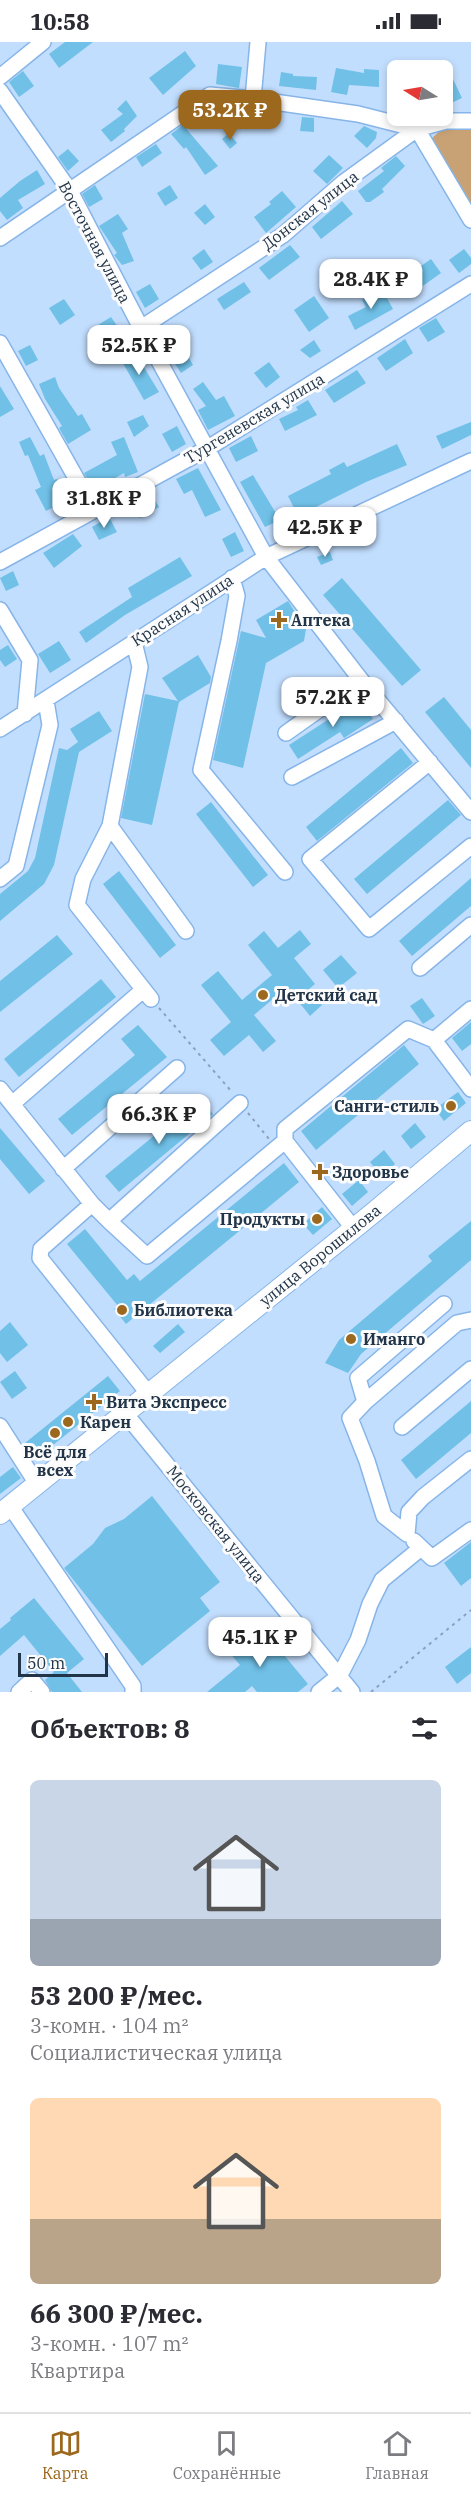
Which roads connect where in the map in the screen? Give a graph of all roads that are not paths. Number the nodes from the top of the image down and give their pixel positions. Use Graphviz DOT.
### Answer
graph roads {
  1 [pos="43,42"];
  2 [pos="258,42"];
  3 [pos="0,77"];
  4 [pos="0,91"];
  5 [pos="253,99"];
  6 [pos="471,121"];
  7 [pos="417,129"];
  8 [pos="70,191"];
  9 [pos="471,220"];
  10 [pos="0,238"];
  11 [pos="471,284"];
  12 [pos="141,328"];
  13 [pos="0,344"];
  14 [pos="208,448"];
  15 [pos="471,461"];
  16 [pos="94,510"];
  17 [pos="266,558"];
  18 [pos="0,562"];
  19 [pos="232,578"];
  20 [pos="0,610"];
  21 [pos="134,642"];
  22 [pos="362,680"];
  23 [pos="46,701"];
  24 [pos="25,714"];
  25 [pos="396,721"];
  26 [pos="0,729"];
  27 [pos="286,733"];
  28 [pos="430,762"];
  29 [pos="292,777"];
  30 [pos="471,812"];
  31 [pos="110,826"];
  32 [pos="471,846"];
  33 [pos="285,872"];
  34 [pos="0,879"];
  35 [pos="471,925"];
  36 [pos="186,931"];
  37 [pos="420,968"];
  38 [pos="471,1010"];
  39 [pos="434,1040"];
  40 [pos="177,1068"];
  41 [pos="0,1089"];
  42 [pos="471,1089"];
  43 [pos="237,1099"];
  44 [pos="12,1104"];
  45 [pos="471,1131"];
  46 [pos="281,1145"];
  47 [pos="63,1169"];
  48 [pos="92,1204"];
  49 [pos="109,1221"];
  50 [pos="354,1229"];
  51 [pos="444,1304"];
  52 [pos="471,1320"];
  53 [pos="471,1369"];
  54 [pos="148,1394"];
  55 [pos="365,1402"];
  56 [pos="124,1412"];
  57 [pos="0,1426"];
  58 [pos="402,1427"];
  59 [pos="471,1459"];
  60 [pos="38,1484"];
  61 [pos="5,1510"];
  62 [pos="471,1530"];
  63 [pos="407,1534"];
  64 [pos="421,1548"];
  65 [pos="340,1676"];
  66 [pos="19,1692"];
  67 [pos="42,1692"];
  68 [pos="133,1692"];
  69 [pos="319,1692"];
  70 [pos="352,1692"];
  1 -- 3 [label="street"];
  2 -- 5 [label="street"];
  4 -- 8 [label="street, Восточная улица"];
  5 -- 7 [label="street"];
  5 -- 8 [label="street"];
  6 -- 7 [label="street"];
  7 -- 9 [label="street"];
  7 -- 12 [label="street, Донская улица"];
  8 -- 10 [label="street"];
  8 -- 12 [label="street, Восточная улица"];
  11 -- 14 [label="street, Тургеневская улица"];
  12 -- 14 [label="street, Восточная улица"];
  13 -- 16 [label="street"];
  14 -- 16 [label="street, Тургеневская улица"];
  14 -- 17 [label="street, Восточная улица"];
  15 -- 17 [label="street, Красная улица"];
  16 -- 18 [label="street, Тургеневская улица"];
  17 -- 19 [label="street, Красная улица"];
  17 -- 22 [label="street, Восточная улица"];
  19 -- 21 [label="street, Красная улица"];
  19 -- 33 [label="street"];
  20 -- 24 [label="street"];
  21 -- 23 [label="street, Красная улица"];
  21 -- 31 [label="street"];
  22 -- 25 [label="street, Восточная улица"];
  22 -- 27 [label="street"];
  23 -- 24 [label="street, Красная улица"];
  23 -- 34 [label="street"];
  24 -- 26 [label="street, Красная улица"];
  25 -- 28 [label="street, Восточная улица"];
  25 -- 29 [label="street"];
  28 -- 30 [label="street, Восточная улица"];
  28 -- 32 [label="street"];
  31 -- 36 [label="street"];
  31 -- 44 [label="street"];
  35 -- 37 [label="street"];
  38 -- 39 [label="street"];
  39 -- 42 [label="street"];
  39 -- 46 [label="street"];
  40 -- 47 [label="street"];
  41 -- 44 [label="street"];
  43 -- 49 [label="street"];
  44 -- 47 [label="street"];
  45 -- 50 [label="main road, улица Ворошилова"];
  46 -- 49 [label="street"];
  46 -- 50 [label="street"];
  47 -- 48 [label="street"];
  48 -- 49 [label="street"];
  48 -- 54 [label="street"];
  50 -- 54 [label="main road, улица Ворошилова"];
  51 -- 55 [label="street"];
  52 -- 55 [label="street"];
  53 -- 58 [label="street"];
  54 -- 56 [label="main road, улица Ворошилова"];
  55 -- 63 [label="street"];
  56 -- 60 [label="main road, улица Ворошилова"];
  56 -- 65 [label="street, Московская улица"];
  57 -- 60 [label="street"];
  59 -- 63 [label="street"];
  60 -- 61 [label="main road, улица Ворошилова"];
  61 -- 68 [label="street"];
  62 -- 64 [label="street"];
  63 -- 64 [label="street"];
  64 -- 65 [label="street"];
  65 -- 69 [label="street"];
  65 -- 70 [label="street, Московская улица"];
  66 -- 67 [label="street"];
}
